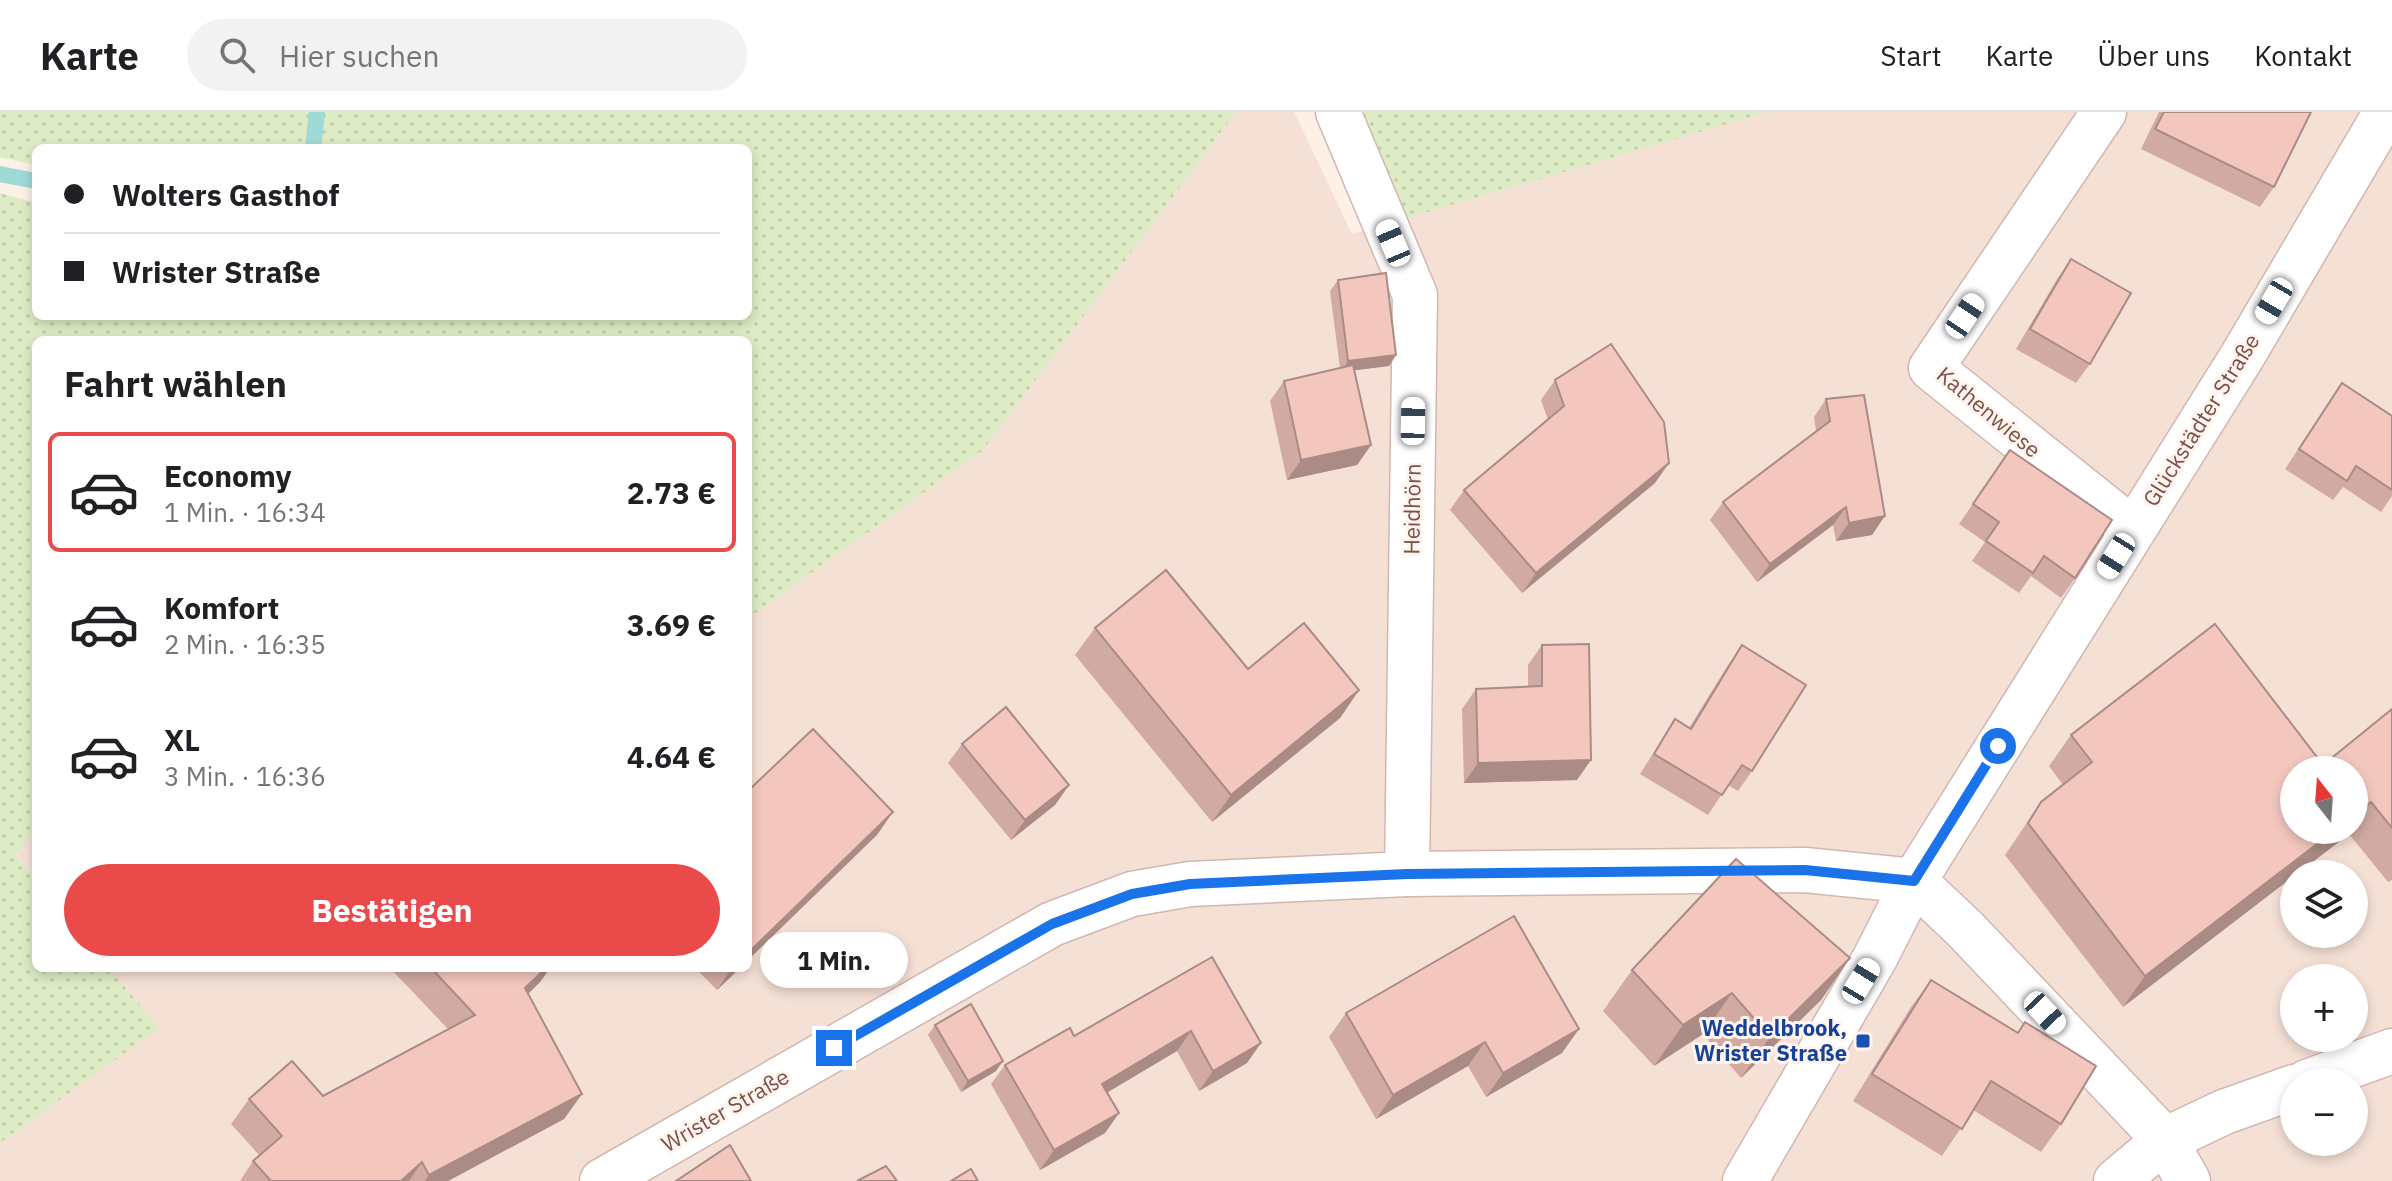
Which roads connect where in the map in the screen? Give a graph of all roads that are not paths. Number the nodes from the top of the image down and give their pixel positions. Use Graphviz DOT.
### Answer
graph roads {
  1 [pos="1338,112"];
  2 [pos="2104,112"];
  3 [pos="2386,112"];
  4 [pos="2132,529"];
  5 [pos="1407,874"];
  6 [pos="1914,881"];
  7 [pos="2392,1051"];
  8 [pos="2345,1068"];
  9 [pos="2280,1092"];
  10 [pos="2165,1140"];
  11 [pos="602,1181"];
  12 [pos="1745,1181"];
  13 [pos="2116,1181"];
  14 [pos="2188,1181"];
  1 -- 5 [label="street, Heidhörn"];
  2 -- 4 [label="street, Kathenwiese"];
  3 -- 4 [label="street, Glückstädter Straße"];
  4 -- 6 [label="street, Glückstädter Straße"];
  5 -- 6 [label="street, Wrister Straße"];
  5 -- 11 [label="street, Wrister Straße"];
  6 -- 10 [label="street"];
  6 -- 12 [label="street, Glückstädter Straße"];
  7 -- 8 [label="street"];
  9 -- 10 [label="street"];
  10 -- 13 [label="street"];
  10 -- 14 [label="street"];
}
